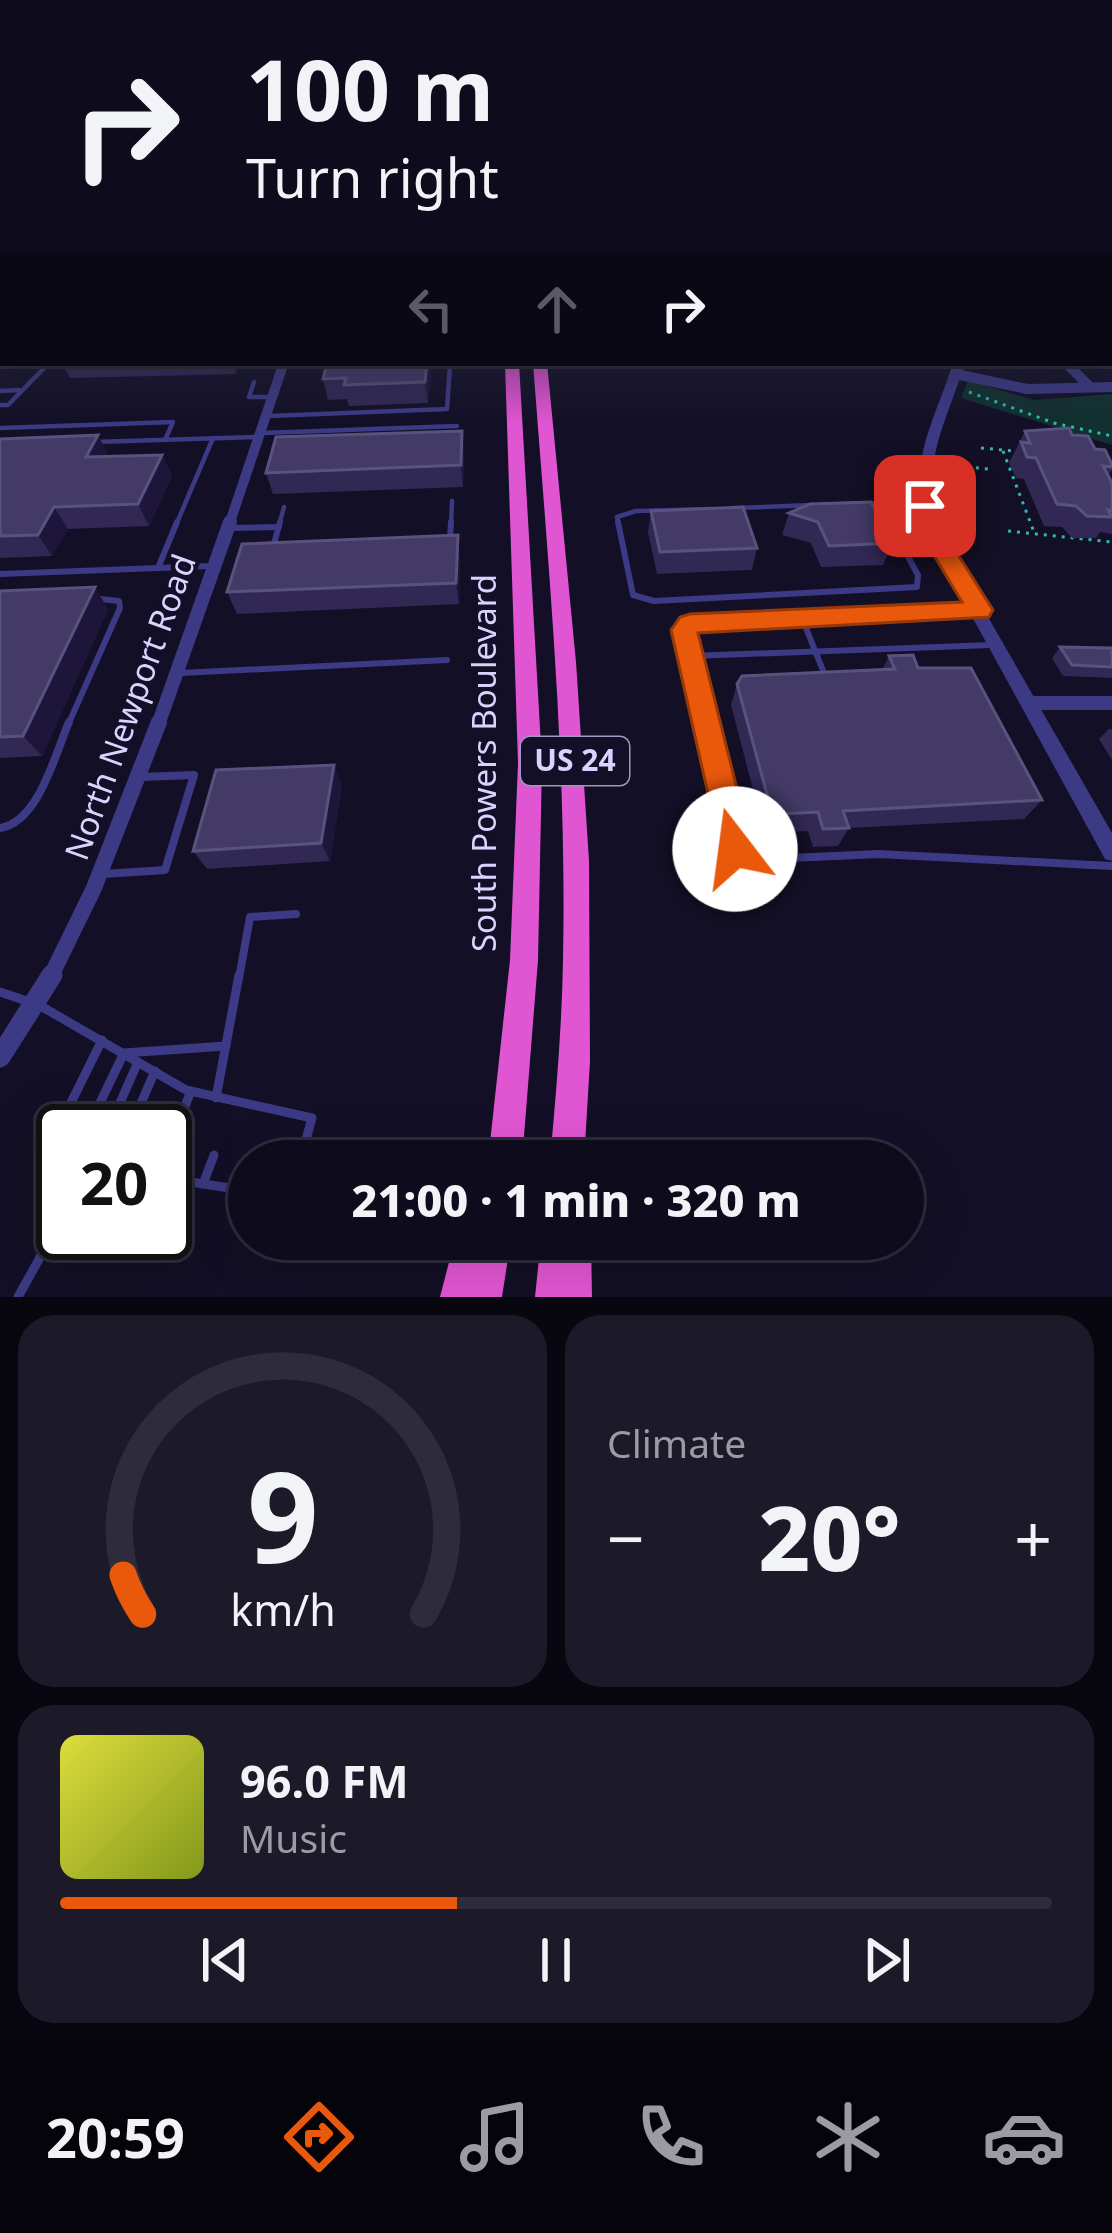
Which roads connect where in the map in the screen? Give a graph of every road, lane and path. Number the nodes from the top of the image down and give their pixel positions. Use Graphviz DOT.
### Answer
graph roads {
  1 [pos="46,366"];
  2 [pos="283,366"];
  3 [pos="450,366"];
  4 [pos="512,366"];
  5 [pos="540,366"];
  6 [pos="1069,366"];
  7 [pos="957,369"];
  8 [pos="254,382"];
  9 [pos="1090,387"];
  10 [pos="1112,387"];
  11 [pos="0,391"];
  12 [pos="19,391"];
  13 [pos="969,392"];
  14 [pos="273,396"];
  15 [pos="0,405"];
  16 [pos="266,416"];
  17 [pos="1083,423"];
  18 [pos="457,426"];
  19 [pos="19,427"];
  20 [pos="0,428"];
  21 [pos="1076,429"];
  22 [pos="260,435"];
  23 [pos="1112,436"];
  24 [pos="213,438"];
  25 [pos="165,440"];
  26 [pos="74,443"];
  27 [pos="7,445"];
  28 [pos="981,448"];
  29 [pos="1003,450"];
  30 [pos="1020,452"];
  31 [pos="949,465"];
  32 [pos="988,469"];
  33 [pos="452,501"];
  34 [pos="878,502"];
  35 [pos="856,503"];
  36 [pos="834,504"];
  37 [pos="925,506"];
  38 [pos="284,507"];
  39 [pos="279,526"];
  40 [pos="227,528"];
  41 [pos="1008,531"];
  42 [pos="1035,534"];
  43 [pos="450,541"];
  44 [pos="1112,542"];
  45 [pos="273,547"];
  46 [pos="214,566"];
  47 [pos="158,568"];
  48 [pos="0,574"];
  49 [pos="89,600"];
  50 [pos="980,610"];
  51 [pos="802,618"];
  52 [pos="999,644"];
  53 [pos="815,652"];
  54 [pos="691,656"];
  55 [pos="447,660"];
  56 [pos="178,673"];
  57 [pos="829,687"];
  58 [pos="1033,703"];
  59 [pos="1112,703"];
  60 [pos="138,777"];
  61 [pos="0,829"];
  62 [pos="1112,852"];
  63 [pos="1112,866"];
  64 [pos="100,874"];
  65 [pos="296,914"];
  66 [pos="0,992"];
  67 [pos="39,1005"];
  68 [pos="518,1039"];
  69 [pos="101,1040"];
  70 [pos="226,1046"];
  71 [pos="124,1053"];
  72 [pos="0,1058"];
  73 [pos="138,1062"];
  74 [pos="155,1071"];
  75 [pos="191,1091"];
  76 [pos="216,1098"];
  77 [pos="70,1104"];
  78 [pos="99,1104"];
  79 [pos="119,1104"];
  80 [pos="141,1104"];
  81 [pos="186,1104"];
  82 [pos="306,1140"];
  83 [pos="497,1140"];
  84 [pos="507,1140"];
  85 [pos="572,1140"];
  86 [pos="214,1155"];
  87 [pos="192,1182"];
  88 [pos="203,1184"];
  89 [pos="228,1187"];
  90 [pos="39,1260"];
  91 [pos="468,1260"];
  92 [pos="490,1260"];
  93 [pos="557,1260"];
  94 [pos="574,1260"];
  95 [pos="18,1297"];
  96 [pos="458,1297"];
  97 [pos="484,1297"];
  98 [pos="553,1297"];
  99 [pos="574,1297"];
  1 -- 12 [label="lane"];
  2 -- 14 [label="street, North Newport Road"];
  3 -- 16 [label="lane"];
  4 -- 68 [label="highway, South Powers Boulevard / US 24"];
  5 -- 85 [label="highway, US 24"];
  6 -- 9 [label="street"];
  7 -- 9 [label="street"];
  7 -- 37 [label="street"];
  8 -- 14 [label="lane"];
  9 -- 10 [label="street"];
  11 -- 12 [label="lane"];
  12 -- 15 [label="lane"];
  13 -- 21 [label="path"];
  14 -- 16 [label="street, North Newport Road"];
  16 -- 22 [label="street, North Newport Road"];
  17 -- 21 [label="path"];
  18 -- 22 [label="lane"];
  19 -- 20 [label="lane"];
  19 -- 25 [label="lane"];
  19 -- 27 [label="lane"];
  21 -- 23 [label="path"];
  22 -- 24 [label="lane"];
  22 -- 40 [label="street, North Newport Road"];
  24 -- 25 [label="lane"];
  24 -- 47 [label="lane"];
  25 -- 26 [label="lane"];
  28 -- 29 [label="path"];
  29 -- 30 [label="path"];
  29 -- 42 [label="path"];
  31 -- 32 [label="path"];
  33 -- 43 [label="lane"];
  34 -- 35 [label="lane"];
  34 -- 36 [label="lane"];
  34 -- 37 [label="lane"];
  37 -- 50 [label="street"];
  38 -- 39 [label="lane"];
  39 -- 40 [label="lane"];
  39 -- 45 [label="lane"];
  40 -- 46 [label="street, North Newport Road"];
  41 -- 42 [label="path"];
  42 -- 44 [label="path"];
  46 -- 47 [label="lane"];
  46 -- 56 [label="street, North Newport Road"];
  47 -- 48 [label="lane"];
  49 -- 61 [label="lane"];
  50 -- 51 [label="lane"];
  50 -- 52 [label="street"];
  51 -- 53 [label="lane"];
  51 -- 54 [label="lane"];
  52 -- 53 [label="lane"];
  52 -- 58 [label="street"];
  53 -- 54 [label="lane"];
  53 -- 57 [label="lane"];
  54 -- 63 [label="lane"];
  55 -- 56 [label="lane"];
  56 -- 60 [label="street, North Newport Road"];
  58 -- 59 [label="street"];
  58 -- 62 [label="street"];
  60 -- 64 [label="street, North Newport Road"];
  60 -- 64 [label="lane"];
  64 -- 67 [label="street, North Newport Road"];
  65 -- 70 [label="lane"];
  66 -- 67 [label="lane"];
  67 -- 69 [label="lane"];
  67 -- 72 [label="street, North Newport Road"];
  68 -- 83 [label="highway"];
  68 -- 84 [label="highway, South Powers Boulevard / US 24"];
  69 -- 71 [label="lane"];
  69 -- 77 [label="lane"];
  70 -- 71 [label="lane"];
  70 -- 76 [label="lane"];
  71 -- 73 [label="lane"];
  71 -- 78 [label="lane"];
  73 -- 74 [label="lane"];
  73 -- 79 [label="lane"];
  74 -- 75 [label="lane"];
  74 -- 80 [label="lane"];
  75 -- 76 [label="lane"];
  75 -- 81 [label="lane"];
  76 -- 82 [label="lane"];
  86 -- 88 [label="lane"];
  87 -- 88 [label="lane"];
  88 -- 89 [label="lane"];
  90 -- 95 [label="lane"];
  91 -- 96 [label="highway"];
  92 -- 97 [label="highway"];
  93 -- 98 [label="highway"];
  94 -- 99 [label="highway"];
}
